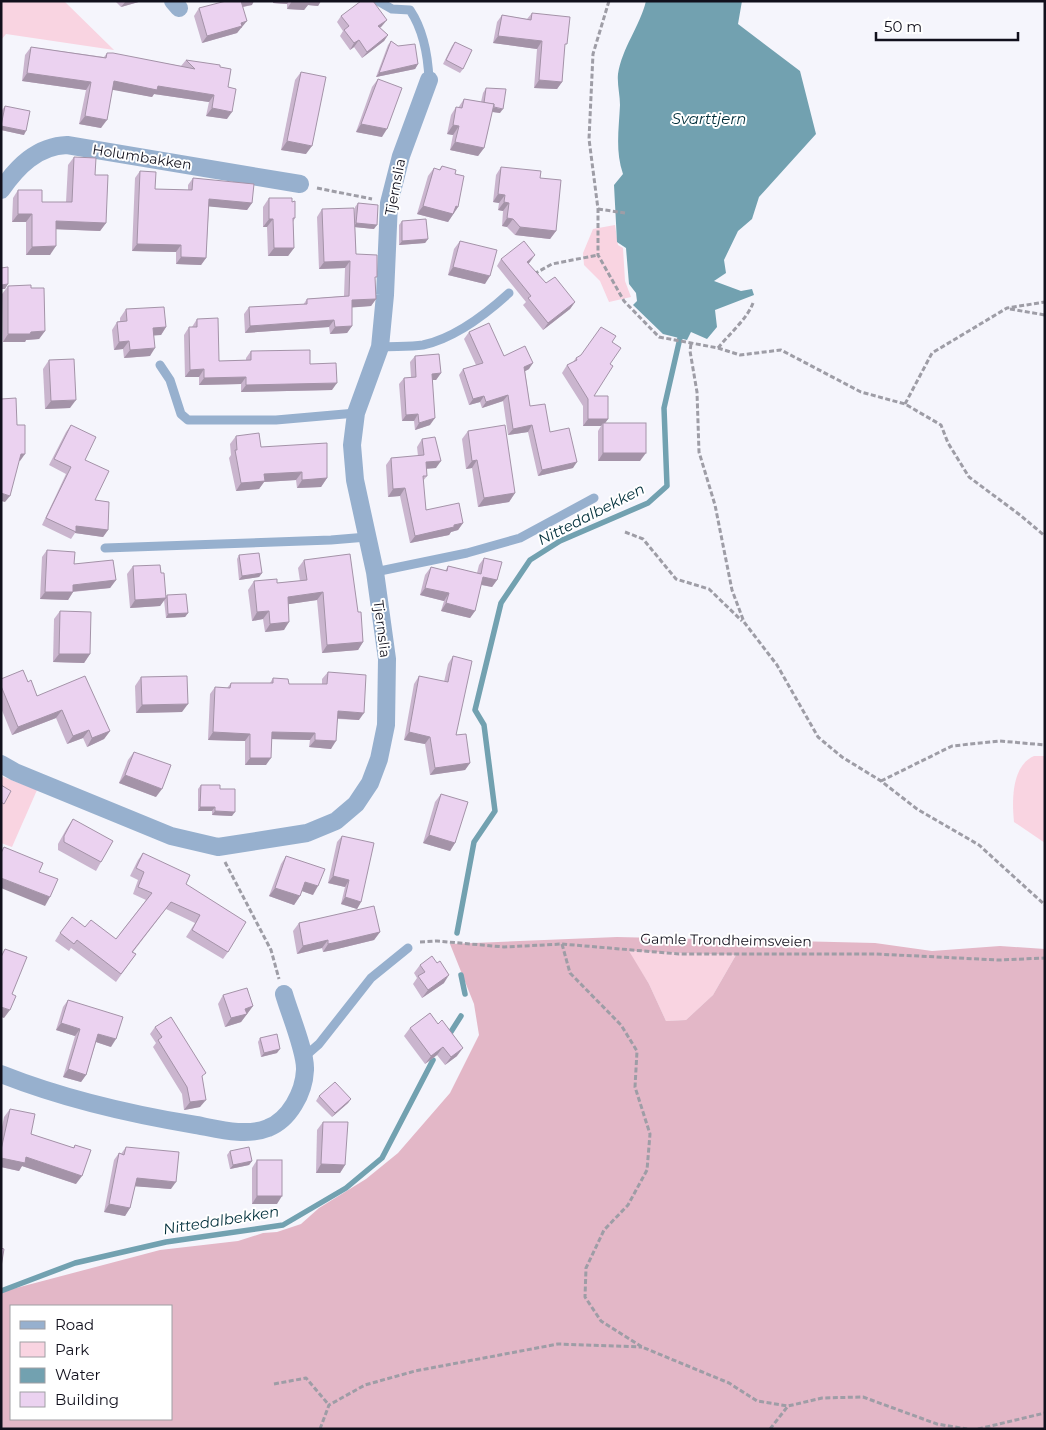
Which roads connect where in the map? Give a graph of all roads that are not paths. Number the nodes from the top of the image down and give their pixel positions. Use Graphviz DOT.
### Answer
graph roads {
  1 [pos="378,1"];
  2 [pos="429,80"];
  3 [pos="300,184"];
  4 [pos="1,190"];
  5 [pos="509,293"];
  6 [pos="380,347"];
  7 [pos="160,365"];
  8 [pos="356,413"];
  9 [pos="594,498"];
  10 [pos="367,537"];
  11 [pos="105,548"];
  12 [pos="375,572"];
  13 [pos="1,764"];
  14 [pos="408,948"];
  15 [pos="284,994"];
  16 [pos="303,1057"];
  17 [pos="1,1074"];
  1 -- 2 [label="lane"];
  2 -- 6 [label="street, Tjernslia"];
  3 -- 4 [label="street, Holumbakken"];
  5 -- 6 [label="lane"];
  6 -- 8 [label="street, Tjernslia"];
  7 -- 8 [label="lane"];
  8 -- 10 [label="street, Tjernslia"];
  9 -- 12 [label="lane"];
  10 -- 11 [label="lane"];
  10 -- 12 [label="street, Tjernslia"];
  12 -- 13 [label="street, Tjernslia"];
  14 -- 16 [label="lane"];
  15 -- 16 [label="street"];
  16 -- 17 [label="street"];
}
